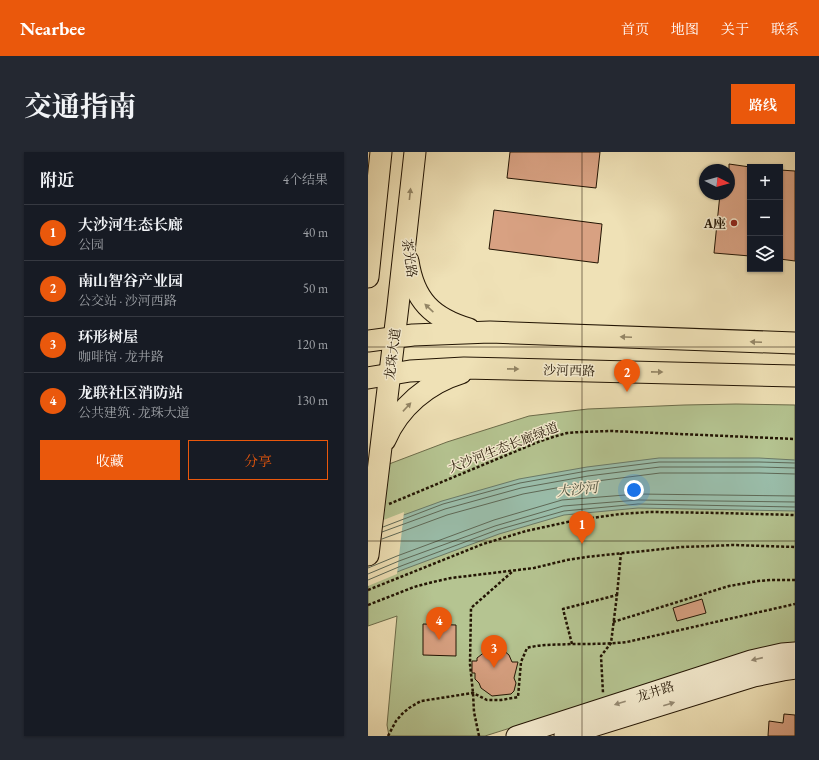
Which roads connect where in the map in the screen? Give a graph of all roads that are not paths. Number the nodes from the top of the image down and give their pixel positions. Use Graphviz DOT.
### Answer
graph roads {
  1 [pos="381,152"];
  2 [pos="415,152"];
  3 [pos="406,232"];
  4 [pos="370,252"];
  5 [pos="368,277"];
  6 [pos="490,332"];
  7 [pos="394,337"];
  8 [pos="368,341"];
  9 [pos="795,343"];
  10 [pos="483,368"];
  11 [pos="390,374"];
  12 [pos="795,376"];
  13 [pos="368,378"];
  14 [pos="381,452"];
  15 [pos="368,555"];
  16 [pos="795,652"];
  17 [pos="795,669"];
  18 [pos="516,736"];
  19 [pos="564,736"];
  1 -- 4 [label="main road"];
  3 -- 2 [label="main road, 龙珠大道, one-way"];
  6 -- 3 [label="main road, 茶光路, one-way"];
  3 -- 7 [label="main road, 龙珠大道"];
  4 -- 5 [label="main road"];
  6 -- 7 [label="main road"];
  9 -- 6 [label="main road, one-way"];
  7 -- 8 [label="main road"];
  7 -- 11 [label="main road, 龙珠大道"];
  10 -- 11 [label="main road, 沙河西路"];
  10 -- 12 [label="main road, 沙河西路, one-way"];
  14 -- 10 [label="main road, one-way"];
  11 -- 13 [label="main road, 沙河西路"];
  11 -- 14 [label="main road, 龙珠大道"];
  14 -- 15 [label="main road, 龙珠大道"];
  16 -- 18 [label="street, 龙井路, one-way"];
  19 -- 17 [label="street, 龙井路, one-way"];
}
